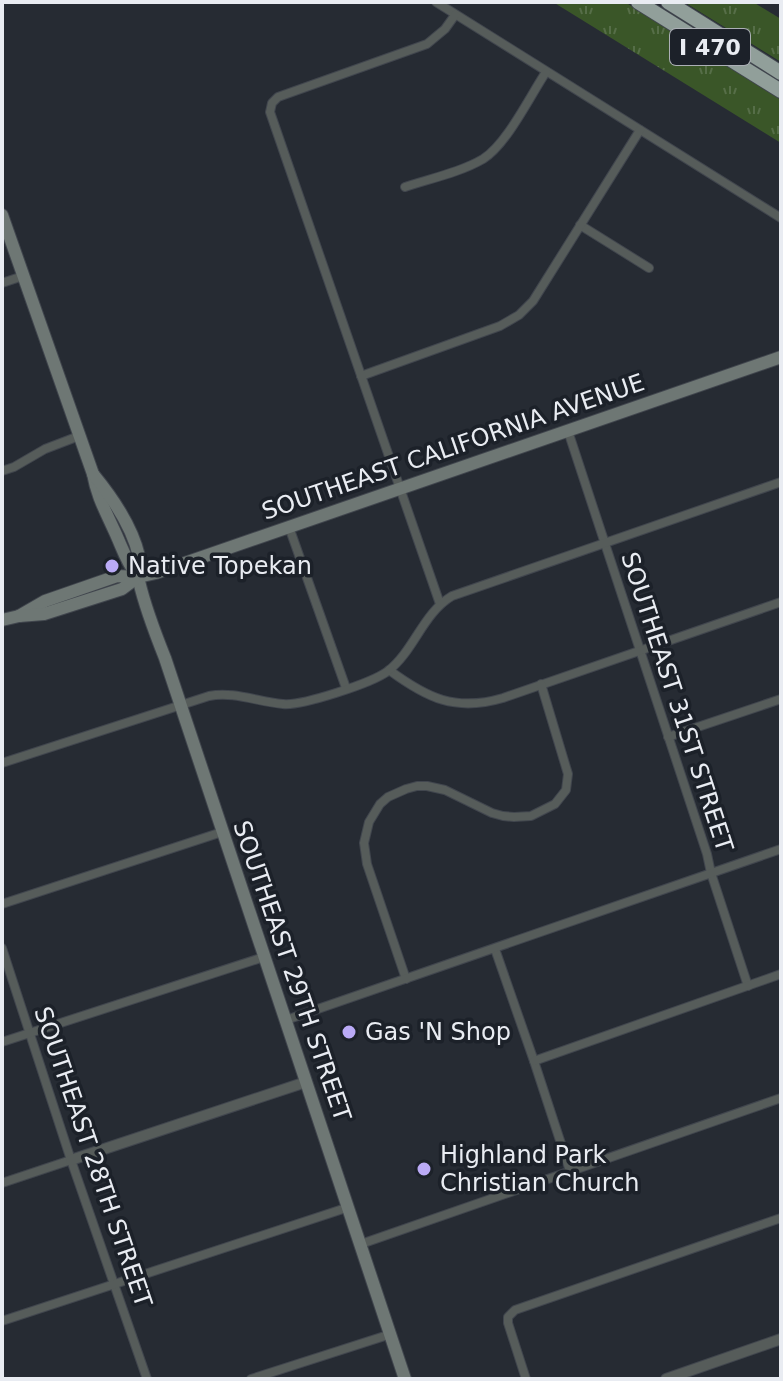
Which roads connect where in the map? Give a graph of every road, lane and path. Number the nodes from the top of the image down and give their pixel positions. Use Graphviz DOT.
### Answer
graph roads {
  1 [pos="436,2"];
  2 [pos="638,2"];
  3 [pos="668,2"];
  4 [pos="455,15"];
  5 [pos="546,72"];
  6 [pos="781,73"];
  7 [pos="781,91"];
  8 [pos="640,130"];
  9 [pos="405,187"];
  10 [pos="2,215"];
  11 [pos="781,218"];
  12 [pos="580,225"];
  13 [pos="649,268"];
  14 [pos="23,276"];
  15 [pos="2,283"];
  16 [pos="781,357"];
  17 [pos="361,376"];
  18 [pos="568,431"];
  19 [pos="79,436"];
  20 [pos="2,471"];
  21 [pos="781,482"];
  22 [pos="400,489"];
  23 [pos="289,527"];
  24 [pos="604,543"];
  25 [pos="138,577"];
  26 [pos="781,602"];
  27 [pos="440,604"];
  28 [pos="2,620"];
  29 [pos="640,651"];
  30 [pos="389,670"];
  31 [pos="541,684"];
  32 [pos="346,688"];
  33 [pos="781,699"];
  34 [pos="179,706"];
  35 [pos="668,737"];
  36 [pos="2,763"];
  37 [pos="222,832"];
  38 [pos="781,849"];
  39 [pos="711,873"];
  40 [pos="2,904"];
  41 [pos="2,948"];
  42 [pos="495,949"];
  43 [pos="264,957"];
  44 [pos="781,974"];
  45 [pos="406,979"];
  46 [pos="748,986"];
  47 [pos="286,1020"];
  48 [pos="30,1033"];
  49 [pos="2,1042"];
  50 [pos="534,1061"];
  51 [pos="306,1082"];
  52 [pos="781,1098"];
  53 [pos="71,1160"];
  54 [pos="570,1171"];
  55 [pos="2,1183"];
  56 [pos="349,1207"];
  57 [pos="781,1218"];
  58 [pos="361,1244"];
  59 [pos="115,1286"];
  60 [pos="2,1321"];
  61 [pos="391,1334"];
  62 [pos="781,1339"];
  63 [pos="147,1379"];
  64 [pos="251,1379"];
  65 [pos="405,1379"];
  66 [pos="526,1379"];
  67 [pos="666,1379"];
  1 -- 4 [label="street"];
  2 -- 7 [label="highway, I 470"];
  3 -- 6 [label="highway, I 470"];
  4 -- 5 [label="street"];
  4 -- 17 [label="street"];
  5 -- 8 [label="street"];
  5 -- 9 [label="street"];
  8 -- 11 [label="street"];
  8 -- 12 [label="street"];
  10 -- 14 [label="main road, SOUTHEAST 29TH STREET"];
  12 -- 13 [label="street"];
  12 -- 17 [label="street"];
  14 -- 15 [label="street"];
  14 -- 19 [label="main road, SOUTHEAST 29TH STREET"];
  16 -- 18 [label="main road, SOUTHEAST CALIFORNIA AVENUE"];
  17 -- 22 [label="street"];
  18 -- 22 [label="main road, SOUTHEAST CALIFORNIA AVENUE"];
  18 -- 24 [label="street, SOUTHEAST 31ST STREET"];
  19 -- 20 [label="street"];
  19 -- 25 [label="main road, SOUTHEAST 29TH STREET"];
  21 -- 24 [label="street"];
  22 -- 23 [label="main road, SOUTHEAST CALIFORNIA AVENUE"];
  22 -- 27 [label="street"];
  23 -- 25 [label="main road, SOUTHEAST CALIFORNIA AVENUE"];
  23 -- 32 [label="street"];
  24 -- 27 [label="street"];
  24 -- 29 [label="street, SOUTHEAST 31ST STREET"];
  25 -- 28 [label="main road, SOUTHEAST CALIFORNIA AVENUE"];
  25 -- 34 [label="main road, SOUTHEAST 29TH STREET"];
  26 -- 29 [label="street"];
  27 -- 30 [label="street"];
  29 -- 31 [label="street"];
  29 -- 35 [label="street, SOUTHEAST 31ST STREET"];
  30 -- 31 [label="street"];
  30 -- 32 [label="street"];
  31 -- 45 [label="street"];
  32 -- 34 [label="street"];
  33 -- 35 [label="street"];
  34 -- 36 [label="street"];
  34 -- 37 [label="main road, SOUTHEAST 29TH STREET"];
  35 -- 39 [label="street, SOUTHEAST 31ST STREET"];
  37 -- 40 [label="street"];
  37 -- 43 [label="main road, SOUTHEAST 29TH STREET"];
  38 -- 39 [label="street"];
  39 -- 42 [label="street"];
  39 -- 46 [label="street, SOUTHEAST 31ST STREET"];
  41 -- 48 [label="street, SOUTHEAST 28TH STREET"];
  42 -- 45 [label="street"];
  42 -- 50 [label="street"];
  43 -- 47 [label="main road, SOUTHEAST 29TH STREET"];
  43 -- 48 [label="street"];
  44 -- 46 [label="street"];
  45 -- 47 [label="street"];
  46 -- 50 [label="street"];
  47 -- 51 [label="main road, SOUTHEAST 29TH STREET"];
  48 -- 49 [label="street"];
  48 -- 53 [label="street, SOUTHEAST 28TH STREET"];
  50 -- 54 [label="street"];
  51 -- 53 [label="street"];
  51 -- 56 [label="main road, SOUTHEAST 29TH STREET"];
  52 -- 54 [label="street"];
  53 -- 55 [label="street"];
  53 -- 59 [label="street, SOUTHEAST 28TH STREET"];
  54 -- 58 [label="street"];
  56 -- 58 [label="main road, SOUTHEAST 29TH STREET"];
  56 -- 59 [label="street"];
  57 -- 66 [label="street"];
  58 -- 61 [label="main road, SOUTHEAST 29TH STREET"];
  59 -- 60 [label="street"];
  59 -- 63 [label="street, SOUTHEAST 28TH STREET"];
  61 -- 64 [label="street"];
  61 -- 65 [label="main road, SOUTHEAST 29TH STREET"];
  62 -- 67 [label="street"];
}
